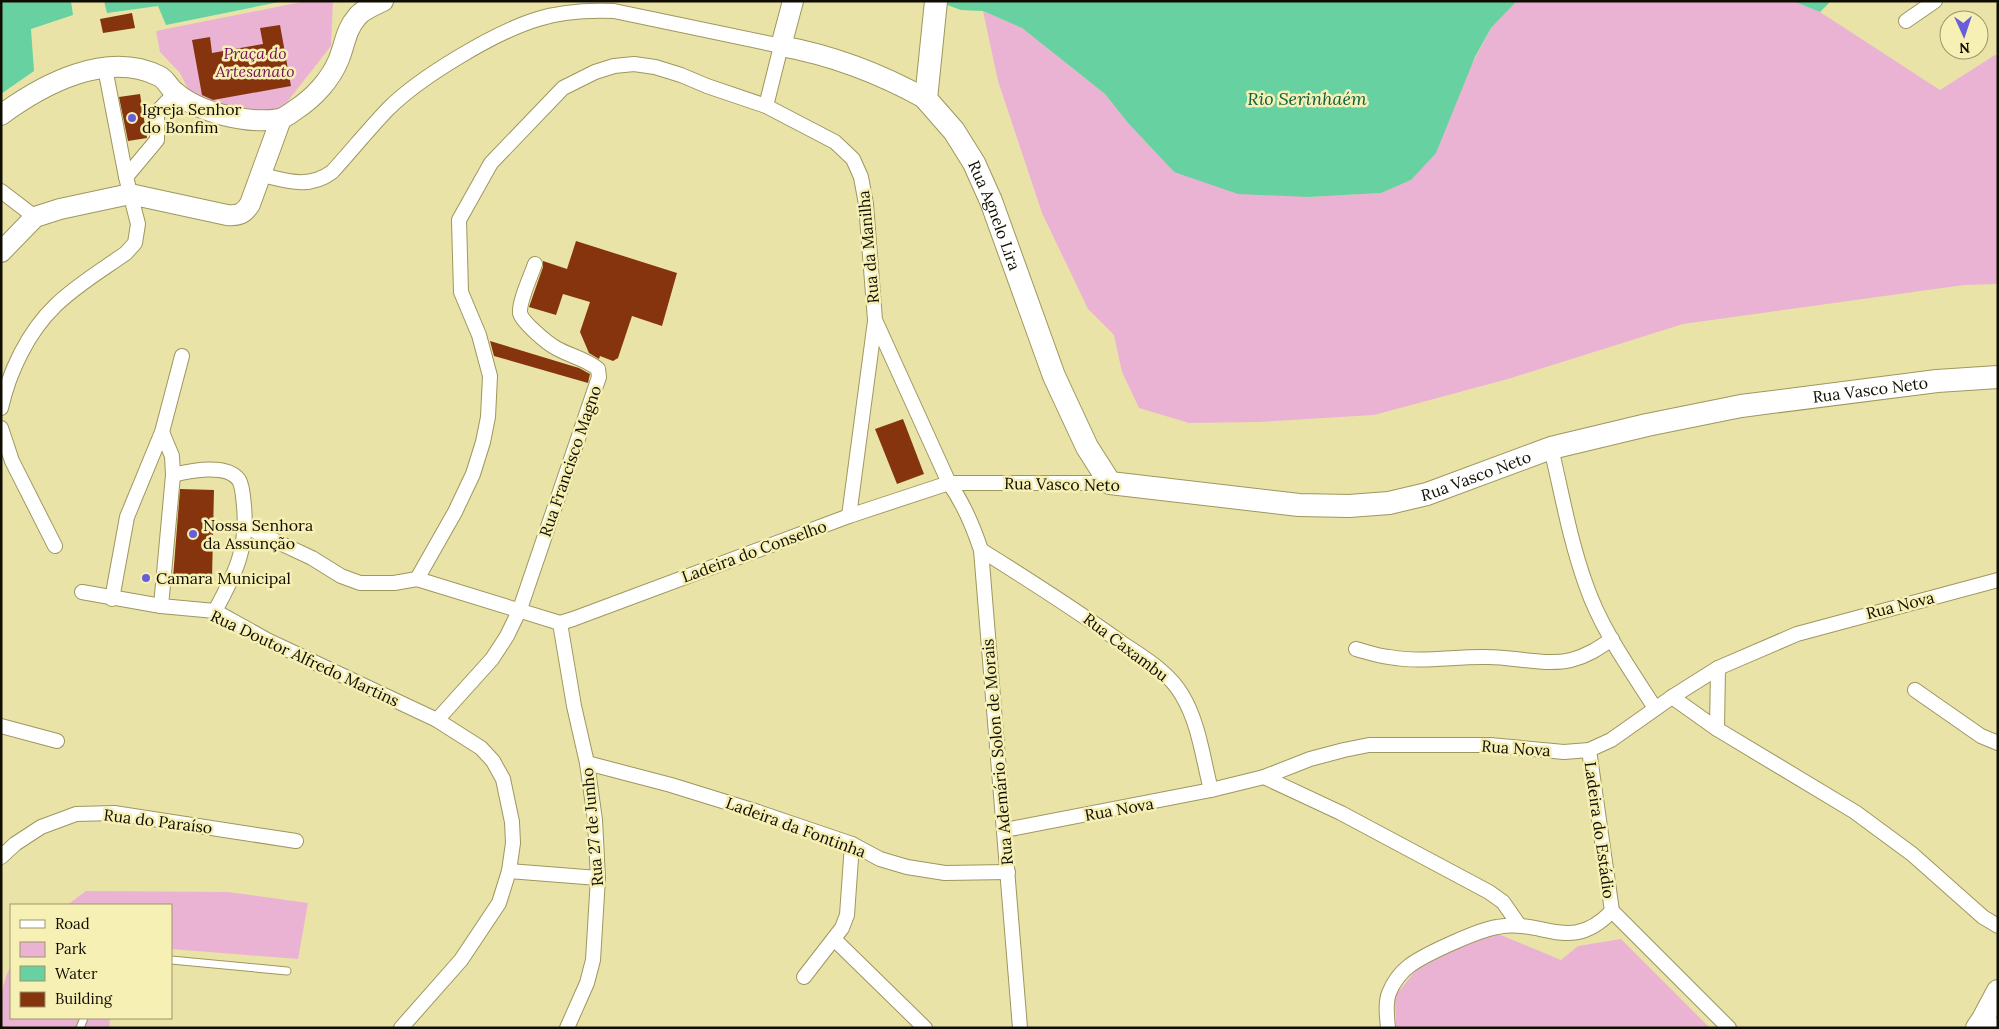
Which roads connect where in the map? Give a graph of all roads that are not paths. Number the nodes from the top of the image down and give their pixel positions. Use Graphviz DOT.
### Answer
graph roads {
  1 [pos="383,1"];
  2 [pos="793,1"];
  3 [pos="936,1"];
  4 [pos="1935,1"];
  5 [pos="1906,20"];
  6 [pos="781,46"];
  7 [pos="105,68"];
  8 [pos="175,93"];
  9 [pos="926,99"];
  10 [pos="766,106"];
  11 [pos="1,115"];
  12 [pos="281,119"];
  13 [pos="262,175"];
  14 [pos="128,185"];
  15 [pos="1,191"];
  16 [pos="35,217"];
  17 [pos="1,252"];
  18 [pos="535,264"];
  19 [pos="875,320"];
  20 [pos="182,356"];
  21 [pos="1998,378"];
  22 [pos="1,408"];
  23 [pos="1,428"];
  24 [pos="162,432"];
  25 [pos="1551,448"];
  26 [pos="173,475"];
  27 [pos="949,483"];
  28 [pos="1110,483"];
  29 [pos="849,516"];
  30 [pos="246,527"];
  31 [pos="55,546"];
  32 [pos="981,550"];
  33 [pos="417,579"];
  34 [pos="1998,580"];
  35 [pos="82,592"];
  36 [pos="112,599"];
  37 [pos="161,606"];
  38 [pos="520,609"];
  39 [pos="215,611"];
  40 [pos="560,622"];
  41 [pos="1612,639"];
  42 [pos="1356,649"];
  43 [pos="1718,668"];
  44 [pos="1915,690"];
  45 [pos="1672,697"];
  46 [pos="1655,708"];
  47 [pos="437,720"];
  48 [pos="1,726"];
  49 [pos="1717,729"];
  50 [pos="57,741"];
  51 [pos="1998,743"];
  52 [pos="1589,750"];
  53 [pos="587,763"];
  54 [pos="1264,776"];
  55 [pos="1211,790"];
  56 [pos="1005,830"];
  57 [pos="296,841"];
  58 [pos="852,844"];
  59 [pos="1,857"];
  60 [pos="509,871"];
  61 [pos="1008,872"];
  62 [pos="598,878"];
  63 [pos="1612,910"];
  64 [pos="1519,925"];
  65 [pos="1998,926"];
  66 [pos="834,939"];
  67 [pos="172,960"];
  68 [pos="287,971"];
  69 [pos="804,977"];
  70 [pos="1998,991"];
  71 [pos="1986,1025"];
  72 [pos="401,1028"];
  73 [pos="567,1028"];
  74 [pos="925,1028"];
  75 [pos="1020,1028"];
  76 [pos="1388,1028"];
  77 [pos="1729,1028"];
  1 -- 12 [label="street"];
  2 -- 6 [label="street"];
  3 -- 9 [label="main road"];
  4 -- 5 [label="street"];
  6 -- 9 [label="street, Rua Agnelo Lira"];
  6 -- 10 [label="street"];
  6 -- 13 [label="street"];
  7 -- 8 [label="street"];
  7 -- 11 [label="street"];
  7 -- 14 [label="street"];
  8 -- 12 [label="street"];
  8 -- 14 [label="street"];
  9 -- 28 [label="main road, Rua Agnelo Lira"];
  10 -- 19 [label="street, Rua da Manilha"];
  10 -- 33 [label="street, Rua da Manilha"];
  12 -- 13 [label="street"];
  13 -- 14 [label="street"];
  14 -- 16 [label="street"];
  14 -- 22 [label="street"];
  15 -- 16 [label="street"];
  16 -- 17 [label="street"];
  18 -- 38 [label="street, Rua Francisco Magno"];
  19 -- 27 [label="street, Rua da Manilha"];
  19 -- 29 [label="street, Rua da Manilha"];
  20 -- 24 [label="street"];
  21 -- 25 [label="main road, Rua Vasco Neto"];
  23 -- 31 [label="street"];
  24 -- 26 [label="street"];
  24 -- 36 [label="street"];
  25 -- 28 [label="main road, Rua Vasco Neto"];
  25 -- 41 [label="street"];
  26 -- 30 [label="street"];
  26 -- 37 [label="street"];
  27 -- 28 [label="street, Rua Vasco Neto"];
  27 -- 29 [label="street, Ladeira do Conselho"];
  27 -- 32 [label="street, Rua Ademário Solon de Morais"];
  29 -- 40 [label="street, Ladeira do Conselho"];
  30 -- 33 [label="street"];
  30 -- 39 [label="street"];
  32 -- 55 [label="street, Rua Caxambu"];
  32 -- 56 [label="street, Rua Ademário Solon de Morais"];
  33 -- 38 [label="street"];
  34 -- 43 [label="street, Rua Nova"];
  35 -- 36 [label="street, Rua Doutor Alfredo Martins"];
  36 -- 37 [label="street, Rua Doutor Alfredo Martins"];
  37 -- 39 [label="street, Rua Doutor Alfredo Martins"];
  38 -- 40 [label="street"];
  38 -- 47 [label="street"];
  39 -- 47 [label="street, Rua Doutor Alfredo Martins"];
  40 -- 53 [label="street, Rua 27 de Junho"];
  41 -- 42 [label="street"];
  41 -- 46 [label="street"];
  43 -- 45 [label="street, Rua Nova"];
  43 -- 49 [label="street"];
  44 -- 51 [label="street"];
  45 -- 46 [label="street, Rua Nova"];
  45 -- 49 [label="street"];
  46 -- 52 [label="street, Rua Nova"];
  47 -- 60 [label="street, Rua Doutor Alfredo Martins"];
  48 -- 50 [label="street"];
  49 -- 65 [label="street"];
  52 -- 54 [label="street, Rua Nova"];
  52 -- 63 [label="street, Ladeira do Estádio"];
  53 -- 58 [label="street, Ladeira da Fontinha"];
  53 -- 62 [label="street, Rua 27 de Junho"];
  54 -- 55 [label="street, Rua Nova"];
  54 -- 64 [label="street"];
  55 -- 56 [label="street, Rua Nova"];
  56 -- 61 [label="street, Rua Ademário Solon de Morais"];
  57 -- 59 [label="street, Rua do Paraíso"];
  58 -- 61 [label="street, Ladeira da Fontinha"];
  58 -- 66 [label="street"];
  60 -- 62 [label="street"];
  60 -- 72 [label="street, Rua Doutor Alfredo Martins"];
  61 -- 75 [label="street, Rua Ademário Solon de Morais"];
  62 -- 73 [label="street, Rua 27 de Junho"];
  63 -- 64 [label="street"];
  63 -- 77 [label="street"];
  64 -- 76 [label="street"];
  66 -- 69 [label="street"];
  66 -- 74 [label="street"];
  67 -- 68 [label="lane"];
  70 -- 71 [label="main road"];
}
